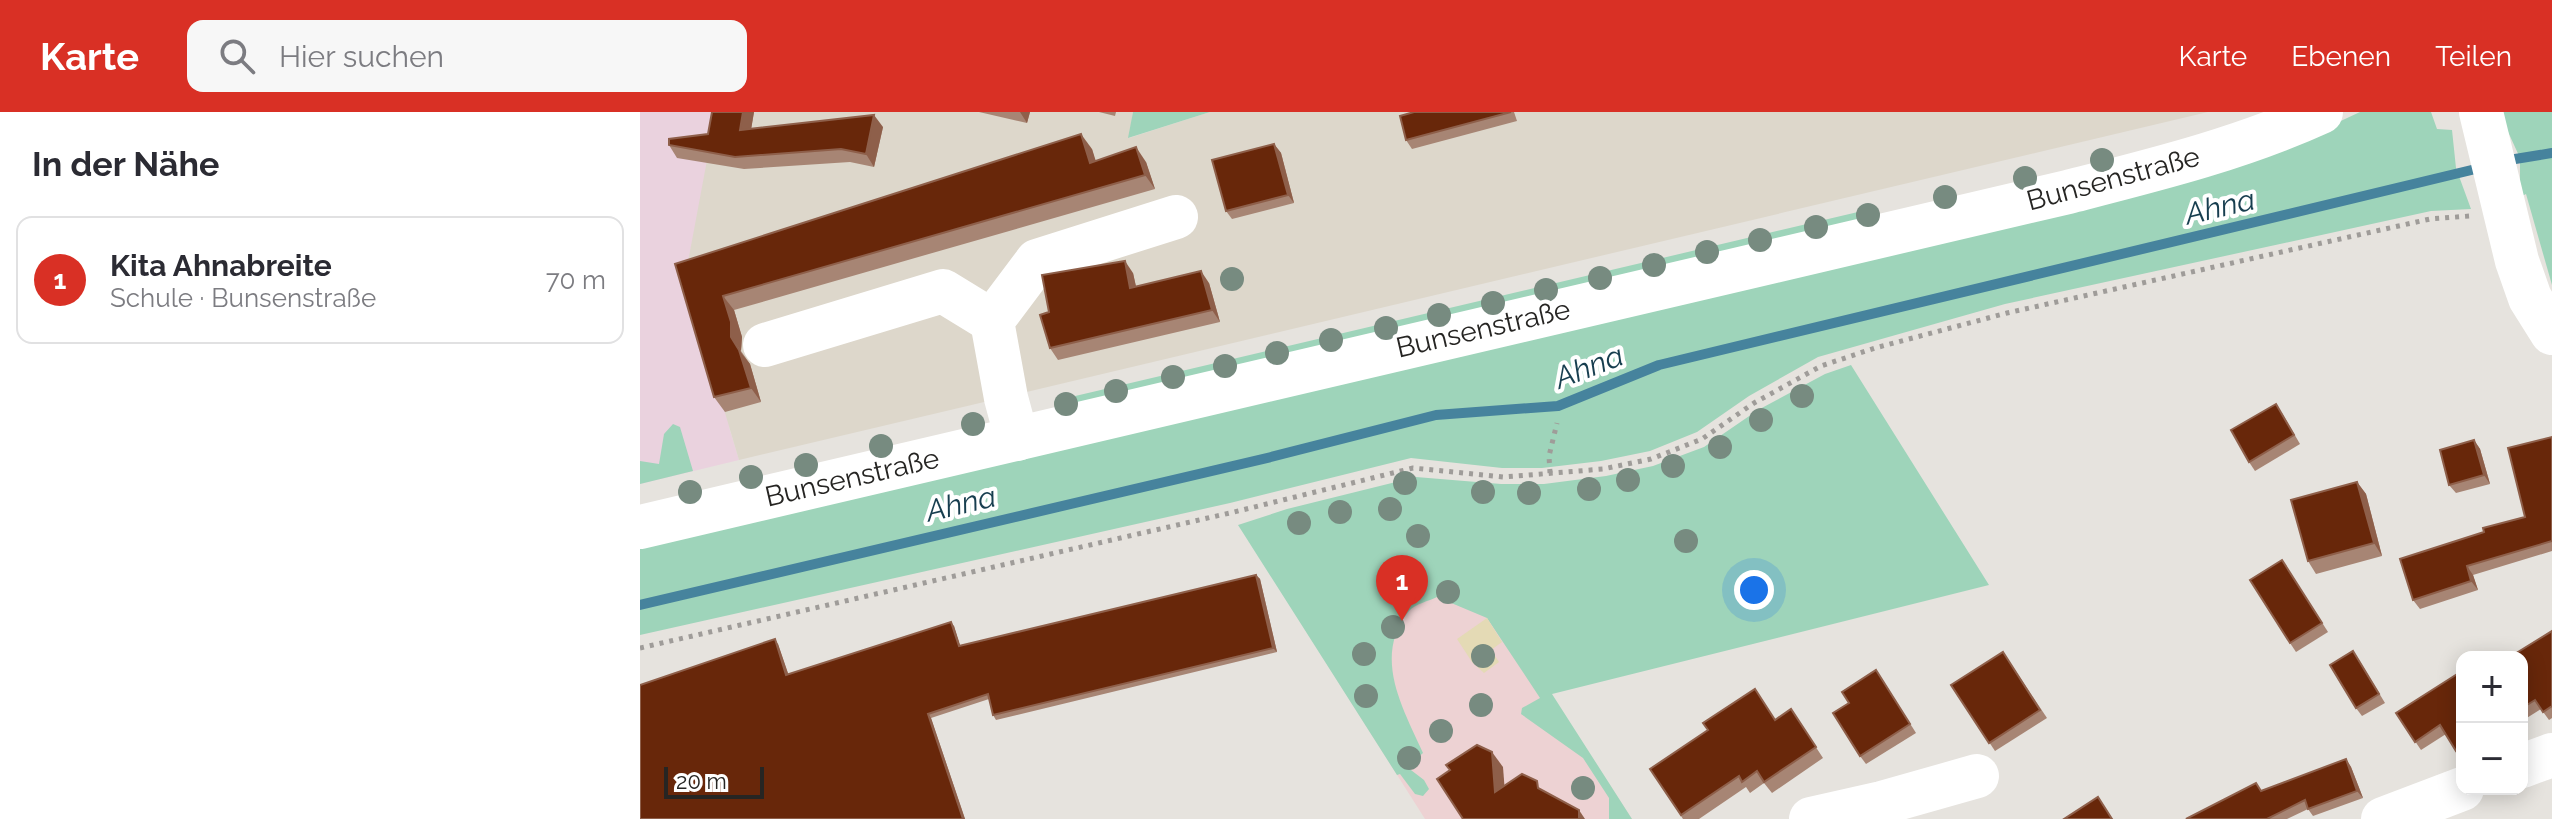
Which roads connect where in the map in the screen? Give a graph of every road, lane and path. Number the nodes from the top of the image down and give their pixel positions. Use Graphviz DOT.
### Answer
graph roads {
  1 [pos="2321,112"];
  2 [pos="2482,117"];
  3 [pos="2487,208"];
  4 [pos="1176,217"];
  5 [pos="992,321"];
  6 [pos="2552,333"];
  7 [pos="765,345"];
  8 [pos="1557,423"];
  9 [pos="1017,439"];
  10 [pos="1550,473"];
  11 [pos="640,527"];
  12 [pos="640,648"];
  13 [pos="2552,755"];
  14 [pos="2528,764"];
  15 [pos="1977,776"];
  16 [pos="2456,791"];
  17 [pos="1885,811"];
  18 [pos="1811,819"];
  19 [pos="2383,819"];
  1 -- 9 [label="street, Bunsenstraße"];
  2 -- 3 [label="street"];
  3 -- 6 [label="street"];
  3 -- 10 [label="path"];
  4 -- 5 [label="street"];
  5 -- 7 [label="street"];
  5 -- 9 [label="street"];
  8 -- 10 [label="path"];
  9 -- 11 [label="street, Bunsenstraße"];
  10 -- 12 [label="path"];
  13 -- 14 [label="street"];
  15 -- 17 [label="street"];
  16 -- 19 [label="street"];
  17 -- 18 [label="street"];
}
